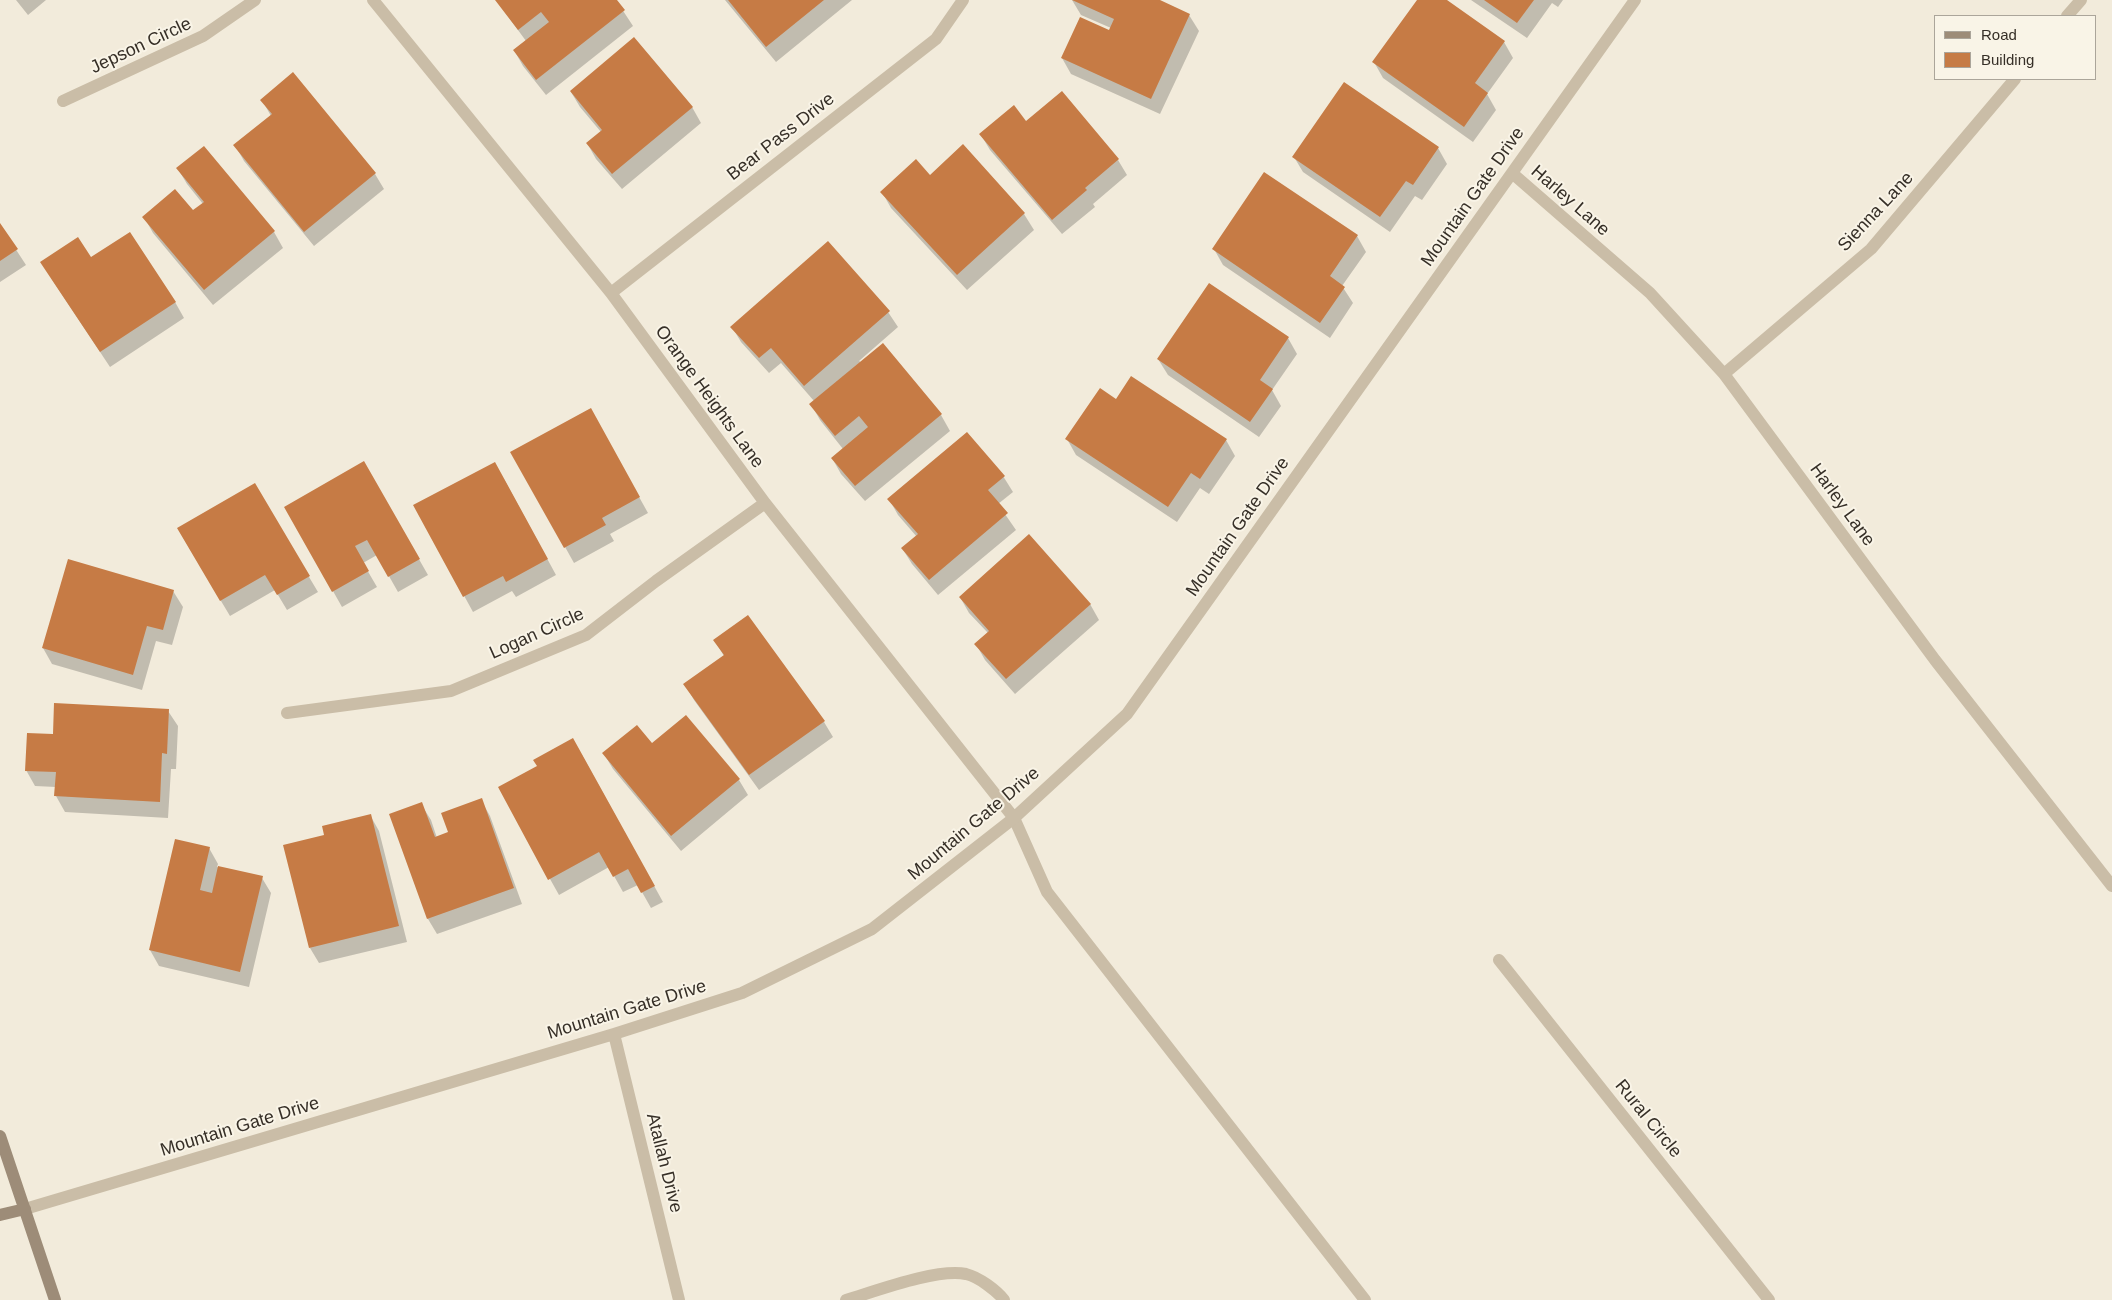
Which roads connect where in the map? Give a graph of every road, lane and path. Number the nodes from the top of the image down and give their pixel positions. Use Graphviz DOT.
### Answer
graph roads {
  1 [pos="255,0"];
  2 [pos="373,0"];
  3 [pos="964,0"];
  4 [pos="1635,0"];
  5 [pos="2081,0"];
  6 [pos="2068,15"];
  7 [pos="2014,80"];
  8 [pos="63,101"];
  9 [pos="1512,173"];
  10 [pos="610,293"];
  11 [pos="1724,374"];
  12 [pos="765,503"];
  13 [pos="287,713"];
  14 [pos="1014,818"];
  15 [pos="2112,886"];
  16 [pos="1499,960"];
  17 [pos="614,1034"];
  18 [pos="0,1136"];
  19 [pos="25,1209"];
  20 [pos="0,1215"];
  21 [pos="55,1300"];
  22 [pos="679,1300"];
  23 [pos="846,1300"];
  24 [pos="1004,1300"];
  25 [pos="1365,1300"];
  26 [pos="1769,1300"];
  1 -- 8 [label="street, Jepson Circle"];
  2 -- 10 [label="street, Orange Heights Lane"];
  3 -- 10 [label="street, Bear Pass Drive"];
  4 -- 9 [label="street, Mountain Gate Drive"];
  5 -- 6 [label="street"];
  7 -- 11 [label="street, Sienna Lane"];
  9 -- 11 [label="street, Harley Lane"];
  9 -- 14 [label="street, Mountain Gate Drive"];
  10 -- 12 [label="street, Orange Heights Lane"];
  11 -- 15 [label="street, Harley Lane"];
  12 -- 13 [label="street, Logan Circle"];
  12 -- 14 [label="street, Orange Heights Lane"];
  14 -- 17 [label="street, Mountain Gate Drive"];
  14 -- 25 [label="street, Orange Heights Lane"];
  16 -- 26 [label="street, Rural Circle"];
  17 -- 19 [label="street, Mountain Gate Drive"];
  17 -- 22 [label="street, Atallah Drive"];
  18 -- 19 [label="main road"];
  19 -- 20 [label="main road, Mountain Gate Drive"];
  19 -- 21 [label="main road"];
  23 -- 24 [label="street"];
}
